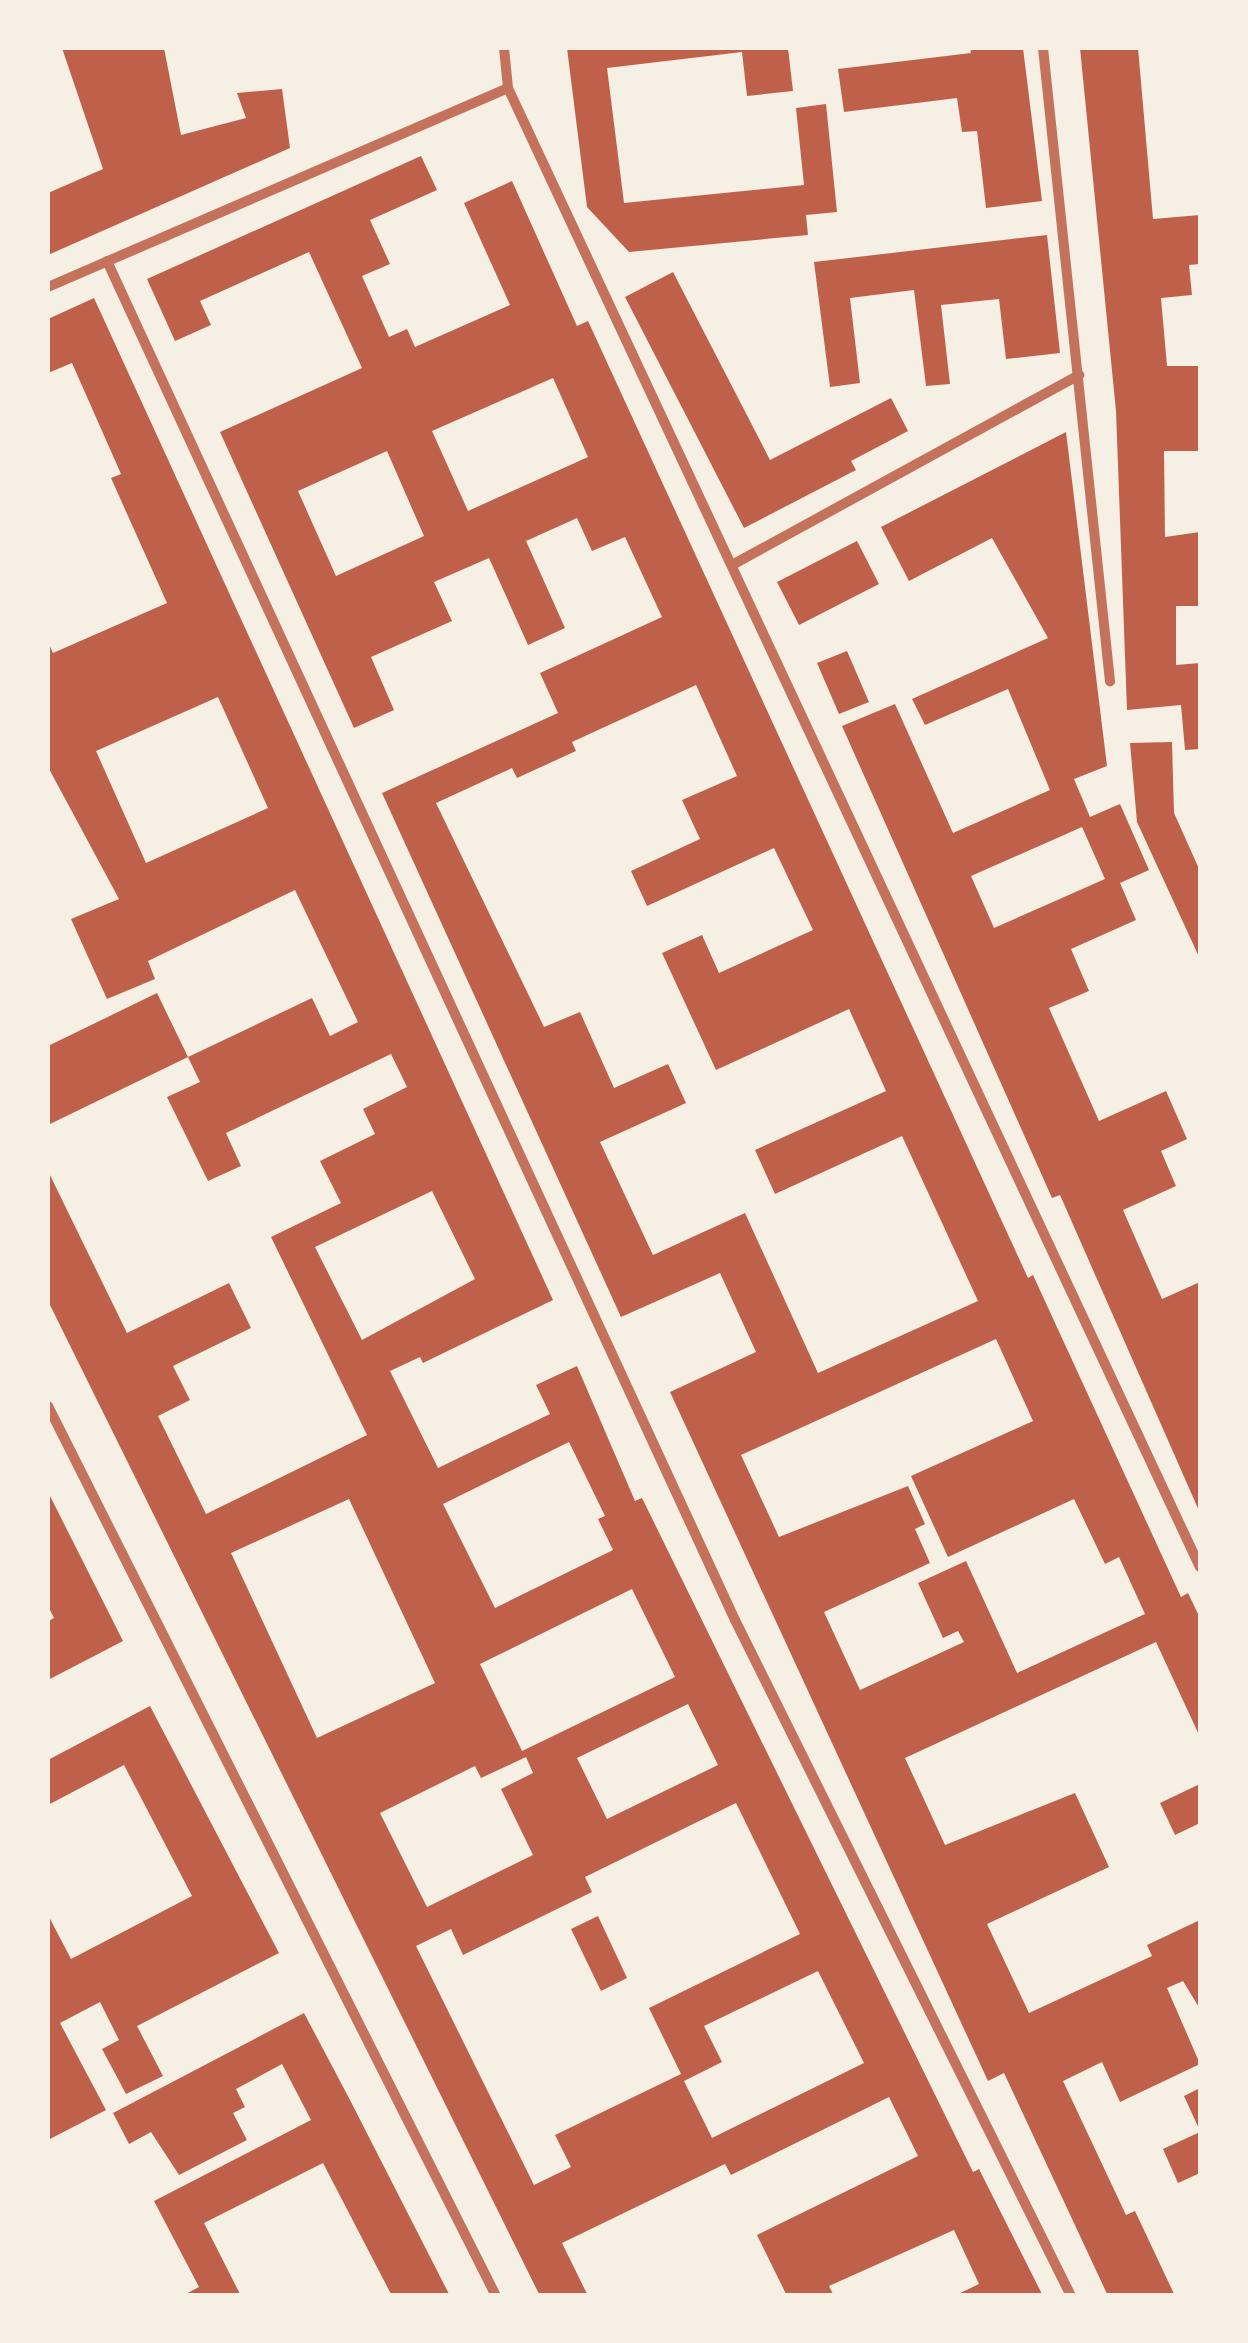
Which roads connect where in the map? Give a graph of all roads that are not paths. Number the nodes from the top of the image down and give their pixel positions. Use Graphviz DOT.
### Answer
graph roads {
  1 [pos="504,48"];
  2 [pos="1043,48"];
  3 [pos="508,88"];
  4 [pos="107,261"];
  5 [pos="48,287"];
  6 [pos="1078,375"];
  7 [pos="732,565"];
  8 [pos="1110,681"];
  9 [pos="48,1406"];
  10 [pos="1200,1567"];
  11 [pos="496,2296"];
  12 [pos="1071,2296"];
  1 -- 3 [label="street"];
  2 -- 6 [label="street"];
  3 -- 4 [label="street"];
  3 -- 7 [label="street"];
  4 -- 5 [label="street"];
  4 -- 12 [label="street"];
  6 -- 7 [label="street"];
  6 -- 8 [label="street"];
  7 -- 10 [label="street"];
  9 -- 11 [label="street"];
}
